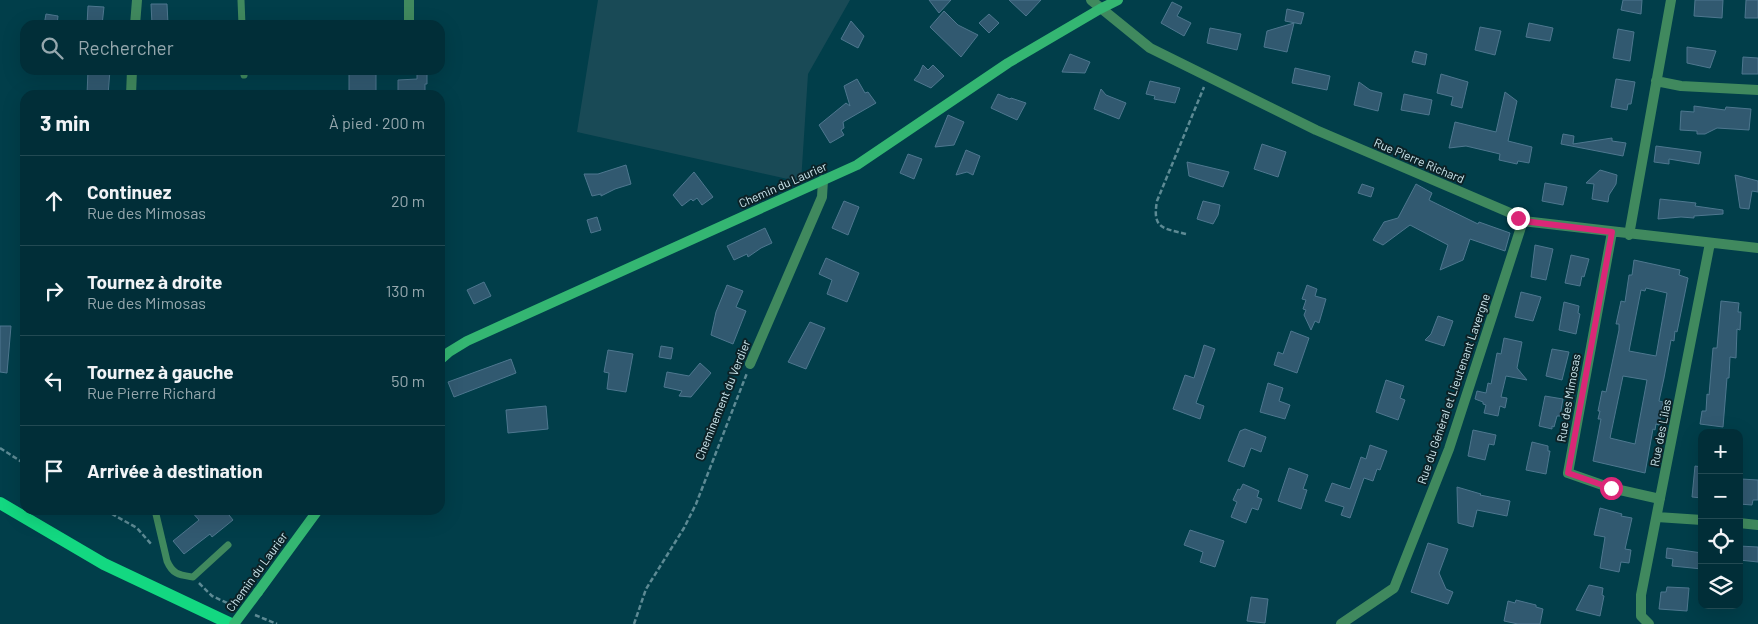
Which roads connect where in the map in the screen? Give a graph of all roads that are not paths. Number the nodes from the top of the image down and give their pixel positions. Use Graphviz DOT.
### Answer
graph roads {
  1 [pos="137,0"];
  2 [pos="241,0"];
  3 [pos="409,0"];
  4 [pos="1090,0"];
  5 [pos="1118,0"];
  6 [pos="1671,0"];
  7 [pos="1100,9"];
  8 [pos="135,20"];
  9 [pos="242,20"];
  10 [pos="409,20"];
  11 [pos="132,75"];
  12 [pos="1656,81"];
  13 [pos="131,90"];
  14 [pos="1758,90"];
  15 [pos="823,180"];
  16 [pos="1523,221"];
  17 [pos="1612,232"];
  18 [pos="1629,234"];
  19 [pos="1710,243"];
  20 [pos="1758,248"];
  21 [pos="445,356"];
  22 [pos="750,364"];
  23 [pos="1660,499"];
  24 [pos="0,503"];
  25 [pos="20,515"];
  26 [pos="20,515"];
  27 [pos="156,515"];
  28 [pos="314,515"];
  29 [pos="1657,517"];
  30 [pos="1698,520"];
  31 [pos="1743,523"];
  32 [pos="1758,525"];
  33 [pos="228,545"];
  34 [pos="232,624"];
  35 [pos="1341,624"];
  36 [pos="1649,624"];
  1 -- 8 [label="street"];
  2 -- 9 [label="lane"];
  3 -- 10 [label="street"];
  4 -- 7 [label="street, Rue Pierre Richard"];
  5 -- 7 [label="street, Chemin du Laurier"];
  6 -- 12 [label="street"];
  7 -- 15 [label="street, Chemin du Laurier"];
  7 -- 16 [label="street, Rue Pierre Richard"];
  11 -- 13 [label="street"];
  12 -- 14 [label="street"];
  12 -- 18 [label="street"];
  15 -- 21 [label="street, Chemin du Laurier"];
  15 -- 22 [label="street, Cheminement du Verdier"];
  16 -- 17 [label="street, Rue Pierre Richard"];
  16 -- 35 [label="street, Rue du Général et Lieutenant Lavergne"];
  17 -- 18 [label="street, Rue Pierre Richard"];
  17 -- 23 [label="street, Rue des Mimosas"];
  18 -- 19 [label="street, Rue Pierre Richard"];
  19 -- 20 [label="street, Rue Pierre Richard"];
  19 -- 23 [label="street, Rue des Lilas"];
  23 -- 29 [label="street, Rue des Lilas"];
  24 -- 26 [label="main road"];
  25 -- 34 [label="main road"];
  27 -- 33 [label="lane"];
  28 -- 34 [label="street, Chemin du Laurier, bridge"];
  29 -- 30 [label="street"];
  29 -- 36 [label="street, Rue des Lilas"];
  31 -- 32 [label="street"];
}
